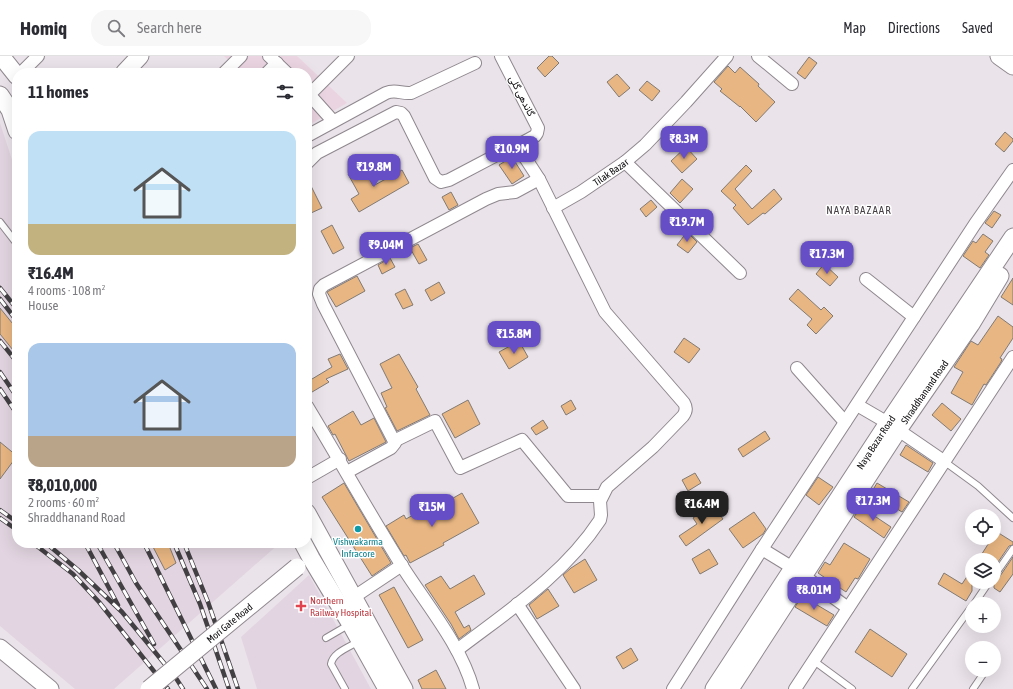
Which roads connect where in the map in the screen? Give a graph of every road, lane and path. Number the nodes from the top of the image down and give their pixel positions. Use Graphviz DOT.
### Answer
graph roads {
  1 [pos="1,56"];
  2 [pos="38,56"];
  3 [pos="140,56"];
  4 [pos="241,56"];
  5 [pos="348,56"];
  6 [pos="501,56"];
  7 [pos="727,56"];
  8 [pos="758,56"];
  9 [pos="999,56"];
  10 [pos="273,60"];
  11 [pos="475,63"];
  12 [pos="1013,66"];
  13 [pos="26,68"];
  14 [pos="129,68"];
  15 [pos="229,68"];
  16 [pos="282,68"];
  17 [pos="12,70"];
  18 [pos="792,84"];
  19 [pos="312,90"];
  20 [pos="0,95"];
  21 [pos="312,98"];
  22 [pos="12,116"];
  23 [pos="333,121"];
  24 [pos="312,133"];
  25 [pos="513,148"];
  26 [pos="312,158"];
  27 [pos="625,162"];
  28 [pos="1013,170"];
  29 [pos="539,179"];
  30 [pos="553,208"];
  31 [pos="0,222"];
  32 [pos="1013,237"];
  33 [pos="12,238"];
  34 [pos="1013,255"];
  35 [pos="740,273"];
  36 [pos="866,279"];
  37 [pos="914,317"];
  38 [pos="1013,357"];
  39 [pos="797,368"];
  40 [pos="856,405"];
  41 [pos="312,414"];
  42 [pos="845,422"];
  43 [pos="893,426"];
  44 [pos="394,440"];
  45 [pos="340,459"];
  46 [pos="945,462"];
  47 [pos="347,472"];
  48 [pos="312,475"];
  49 [pos="601,496"];
  50 [pos="1013,518"];
  51 [pos="312,522"];
  52 [pos="325,547"];
  53 [pos="303,548"];
  54 [pos="762,549"];
  55 [pos="1013,549"];
  56 [pos="304,563"];
  57 [pos="402,566"];
  58 [pos="1001,566"];
  59 [pos="799,572"];
  60 [pos="354,597"];
  61 [pos="517,604"];
  62 [pos="848,608"];
  63 [pos="965,616"];
  64 [pos="357,628"];
  65 [pos="326,638"];
  66 [pos="0,648"];
  67 [pos="457,650"];
  68 [pos="814,661"];
  69 [pos="981,677"];
  70 [pos="384,687"];
  71 [pos="50,689"];
  72 [pos="148,689"];
  73 [pos="345,689"];
  74 [pos="404,689"];
  75 [pos="473,689"];
  76 [pos="574,689"];
  77 [pos="673,689"];
  78 [pos="714,689"];
  79 [pos="730,689"];
  80 [pos="795,689"];
  81 [pos="852,689"];
  82 [pos="912,689"];
  83 [pos="973,689"];
  1 -- 17 [label="street"];
  2 -- 13 [label="street"];
  3 -- 14 [label="street"];
  4 -- 15 [label="street"];
  5 -- 19 [label="street"];
  6 -- 25 [label="street, گاندھی گلی"];
  7 -- 27 [label="street, Tilak Bazar"];
  8 -- 18 [label="street"];
  9 -- 12 [label="street"];
  10 -- 16 [label="street"];
  11 -- 23 [label="street"];
  20 -- 22 [label="street"];
  21 -- 23 [label="street"];
  23 -- 24 [label="street"];
  25 -- 26 [label="street, گاندھی گلی"];
  25 -- 29 [label="street"];
  27 -- 30 [label="street, Tilak Bazar"];
  27 -- 35 [label="street"];
  28 -- 37 [label="street"];
  29 -- 30 [label="street"];
  29 -- 44 [label="street"];
  30 -- 49 [label="street"];
  31 -- 33 [label="lane"];
  32 -- 43 [label="street, Naya Bazar Road"];
  34 -- 43 [label="street, Shraddhanand Road"];
  36 -- 37 [label="street"];
  37 -- 40 [label="street"];
  38 -- 46 [label="street"];
  39 -- 42 [label="street"];
  40 -- 42 [label="street"];
  40 -- 43 [label="street"];
  41 -- 45 [label="street"];
  42 -- 54 [label="street"];
  43 -- 46 [label="street"];
  43 -- 59 [label="street, Naya Bazar Road"];
  44 -- 47 [label="street"];
  44 -- 49 [label="street"];
  45 -- 47 [label="street"];
  45 -- 48 [label="street"];
  46 -- 50 [label="lane"];
  46 -- 62 [label="street"];
  47 -- 57 [label="street"];
  49 -- 61 [label="street"];
  51 -- 52 [label="street"];
  52 -- 56 [label="street, Mori Gate Road"];
  52 -- 60 [label="street"];
  53 -- 56 [label="street"];
  54 -- 59 [label="street"];
  54 -- 77 [label="street"];
  55 -- 58 [label="lane"];
  56 -- 64 [label="street"];
  56 -- 72 [label="street, Mori Gate Road, bridge"];
  57 -- 60 [label="street"];
  57 -- 67 [label="street"];
  59 -- 62 [label="street"];
  59 -- 78 [label="street, Naya Bazar Road"];
  59 -- 79 [label="street"];
  60 -- 64 [label="street"];
  61 -- 67 [label="street"];
  61 -- 76 [label="street"];
  62 -- 68 [label="street"];
  63 -- 82 [label="lane"];
  64 -- 65 [label="lane"];
  64 -- 70 [label="street"];
  64 -- 73 [label="lane"];
  64 -- 74 [label="street"];
  66 -- 71 [label="street"];
  67 -- 75 [label="street"];
  68 -- 80 [label="street"];
  68 -- 81 [label="lane"];
  69 -- 83 [label="lane"];
}
